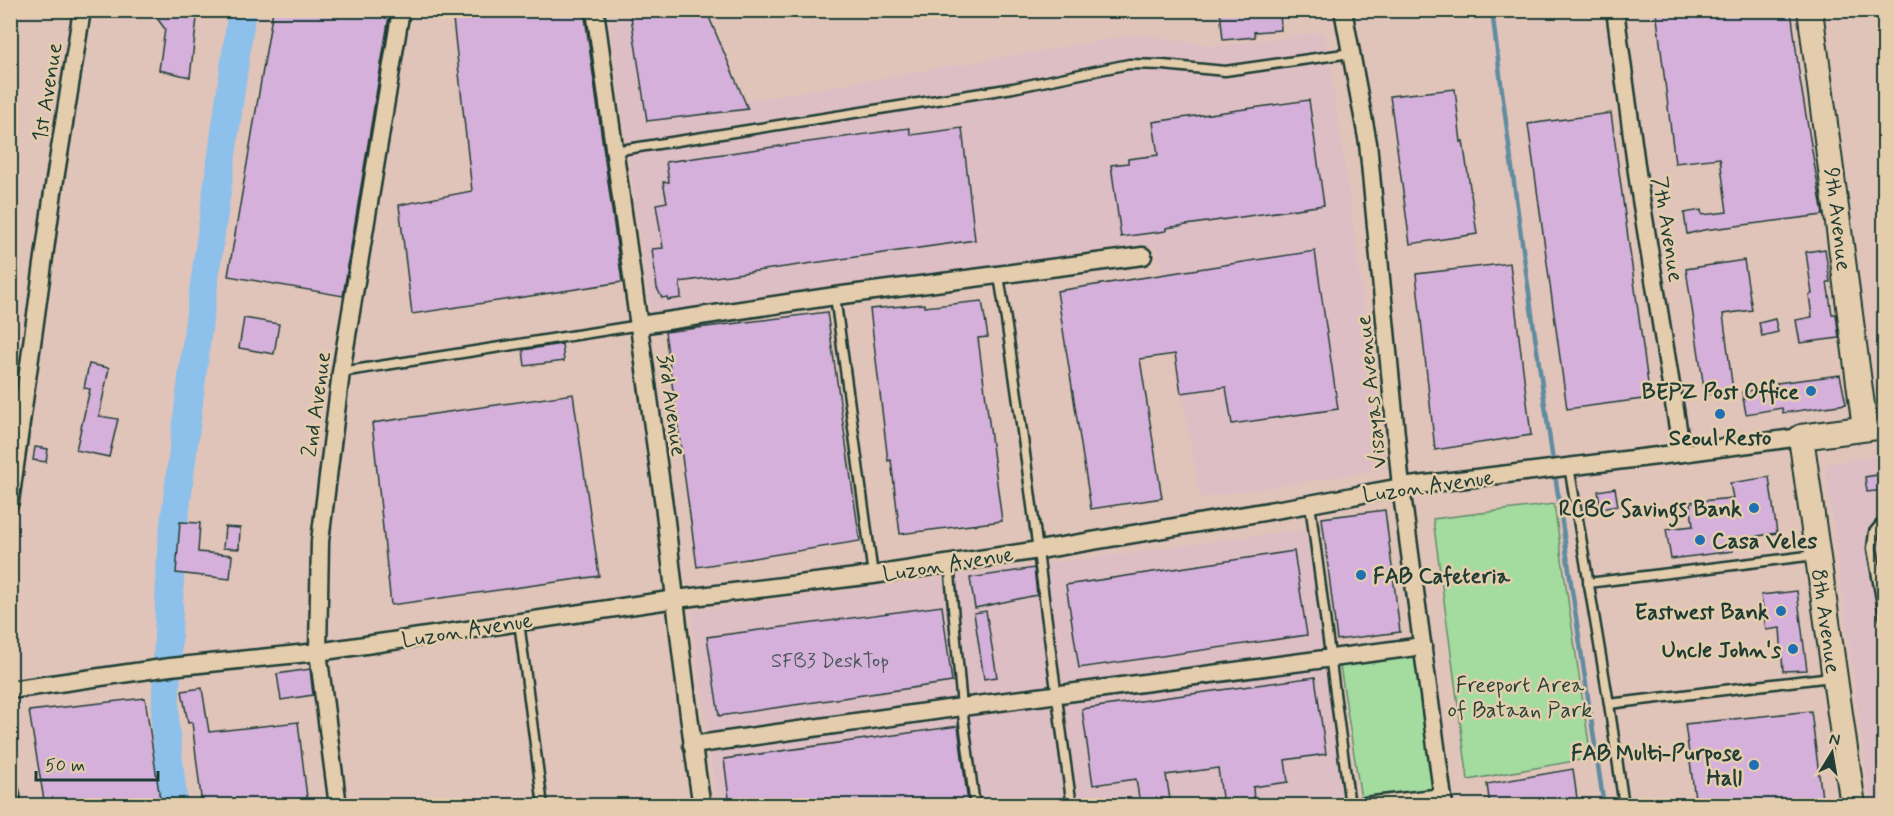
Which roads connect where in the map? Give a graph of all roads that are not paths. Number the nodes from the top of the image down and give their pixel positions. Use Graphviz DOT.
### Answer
graph roads {
  1 [pos="82,10"];
  2 [pos="401,10"];
  3 [pos="595,10"];
  4 [pos="1343,10"];
  5 [pos="1615,10"];
  6 [pos="1810,10"];
  7 [pos="1351,53"];
  8 [pos="614,152"];
  9 [pos="1143,256"];
  10 [pos="999,276"];
  11 [pos="835,296"];
  12 [pos="640,325"];
  13 [pos="341,372"];
  14 [pos="1875,427"];
  15 [pos="1801,437"];
  16 [pos="1682,453"];
  17 [pos="1565,466"];
  18 [pos="1401,487"];
  19 [pos="10,502"];
  20 [pos="1310,504"];
  21 [pos="1884,520"];
  22 [pos="1039,550"];
  23 [pos="1818,555"];
  24 [pos="949,563"];
  25 [pos="873,575"];
  26 [pos="1588,583"];
  27 [pos="676,598"];
  28 [pos="1884,616"];
  29 [pos="519,621"];
  30 [pos="1423,646"];
  31 [pos="318,652"];
  32 [pos="1329,657"];
  33 [pos="1835,676"];
  34 [pos="10,690"];
  35 [pos="1056,695"];
  36 [pos="1609,704"];
  37 [pos="962,707"];
  38 [pos="692,745"];
  39 [pos="10,790"];
  40 [pos="1444,801"];
  41 [pos="13,806"];
  42 [pos="338,806"];
  43 [pos="543,806"];
  44 [pos="702,806"];
  45 [pos="975,806"];
  46 [pos="1072,806"];
  47 [pos="1350,806"];
  48 [pos="1365,806"];
  49 [pos="1624,806"];
  50 [pos="1853,806"];
  1 -- 19 [label="street, 1st Avenue"];
  2 -- 13 [label="street, 2nd Avenue"];
  3 -- 8 [label="street, 3rd Avenue"];
  4 -- 7 [label="street, Visayas Avenue"];
  5 -- 16 [label="street, 7th Avenue"];
  6 -- 14 [label="street, 9th Avenue"];
  7 -- 8 [label="lane"];
  7 -- 18 [label="street, Visayas Avenue"];
  8 -- 12 [label="street, 3rd Avenue"];
  9 -- 10 [label="street"];
  10 -- 11 [label="street"];
  10 -- 22 [label="lane"];
  11 -- 12 [label="street"];
  11 -- 25 [label="lane"];
  12 -- 13 [label="lane"];
  12 -- 27 [label="street, 3rd Avenue"];
  13 -- 31 [label="street, 2nd Avenue"];
  14 -- 15 [label="street, Luzon Avenue"];
  15 -- 16 [label="street, Luzon Avenue"];
  15 -- 23 [label="street, 8th Avenue"];
  16 -- 17 [label="street, Luzon Avenue"];
  17 -- 18 [label="street, Luzon Avenue"];
  17 -- 26 [label="lane"];
  18 -- 20 [label="street, Luzon Avenue"];
  18 -- 30 [label="street, Visayas Avenue"];
  20 -- 22 [label="street, Luzon Avenue"];
  20 -- 32 [label="lane"];
  21 -- 28 [label="lane"];
  22 -- 24 [label="street, Luzon Avenue"];
  22 -- 35 [label="lane"];
  23 -- 26 [label="lane"];
  23 -- 33 [label="street, 8th Avenue"];
  24 -- 25 [label="street, Luzon Avenue"];
  24 -- 37 [label="lane"];
  25 -- 27 [label="street, Luzon Avenue"];
  26 -- 36 [label="lane"];
  27 -- 29 [label="street, Luzon Avenue"];
  27 -- 38 [label="street, 3rd Avenue"];
  29 -- 31 [label="street, Luzon Avenue"];
  29 -- 43 [label="lane"];
  30 -- 32 [label="street"];
  30 -- 40 [label="street, Visayas Avenue"];
  31 -- 34 [label="street, Luzon Avenue"];
  31 -- 42 [label="street, 2nd Avenue"];
  32 -- 35 [label="street"];
  32 -- 47 [label="lane"];
  33 -- 36 [label="lane"];
  33 -- 50 [label="street, 8th Avenue"];
  35 -- 37 [label="street"];
  35 -- 46 [label="lane"];
  36 -- 49 [label="lane"];
  37 -- 38 [label="street"];
  37 -- 45 [label="lane"];
  38 -- 44 [label="street, 3rd Avenue"];
  39 -- 41 [label="street"];
  40 -- 48 [label="street"];
}
